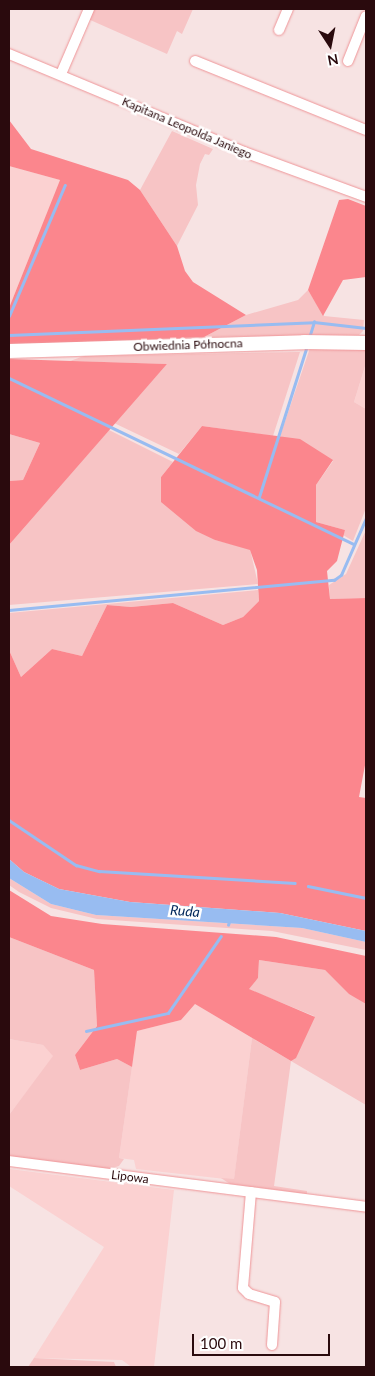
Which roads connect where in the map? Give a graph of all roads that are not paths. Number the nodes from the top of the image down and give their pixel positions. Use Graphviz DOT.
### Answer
graph roads {
  1 [pos="89,9"];
  2 [pos="288,9"];
  3 [pos="366,16"];
  4 [pos="278,30"];
  5 [pos="9,54"];
  6 [pos="195,61"];
  7 [pos="348,61"];
  8 [pos="61,74"];
  9 [pos="366,130"];
  10 [pos="366,197"];
  11 [pos="366,343"];
  12 [pos="9,351"];
  13 [pos="9,1161"];
  14 [pos="251,1192"];
  15 [pos="366,1207"];
  16 [pos="272,1345"];
  1 -- 8 [label="street"];
  2 -- 4 [label="street"];
  3 -- 7 [label="street"];
  5 -- 8 [label="street, Kapitana Leopolda Janiego"];
  6 -- 9 [label="street"];
  8 -- 10 [label="street, Kapitana Leopolda Janiego"];
  11 -- 12 [label="main road, Obwiednia Północna"];
  13 -- 14 [label="street, Lipowa"];
  14 -- 15 [label="street, Lipowa"];
  14 -- 16 [label="street"];
}
